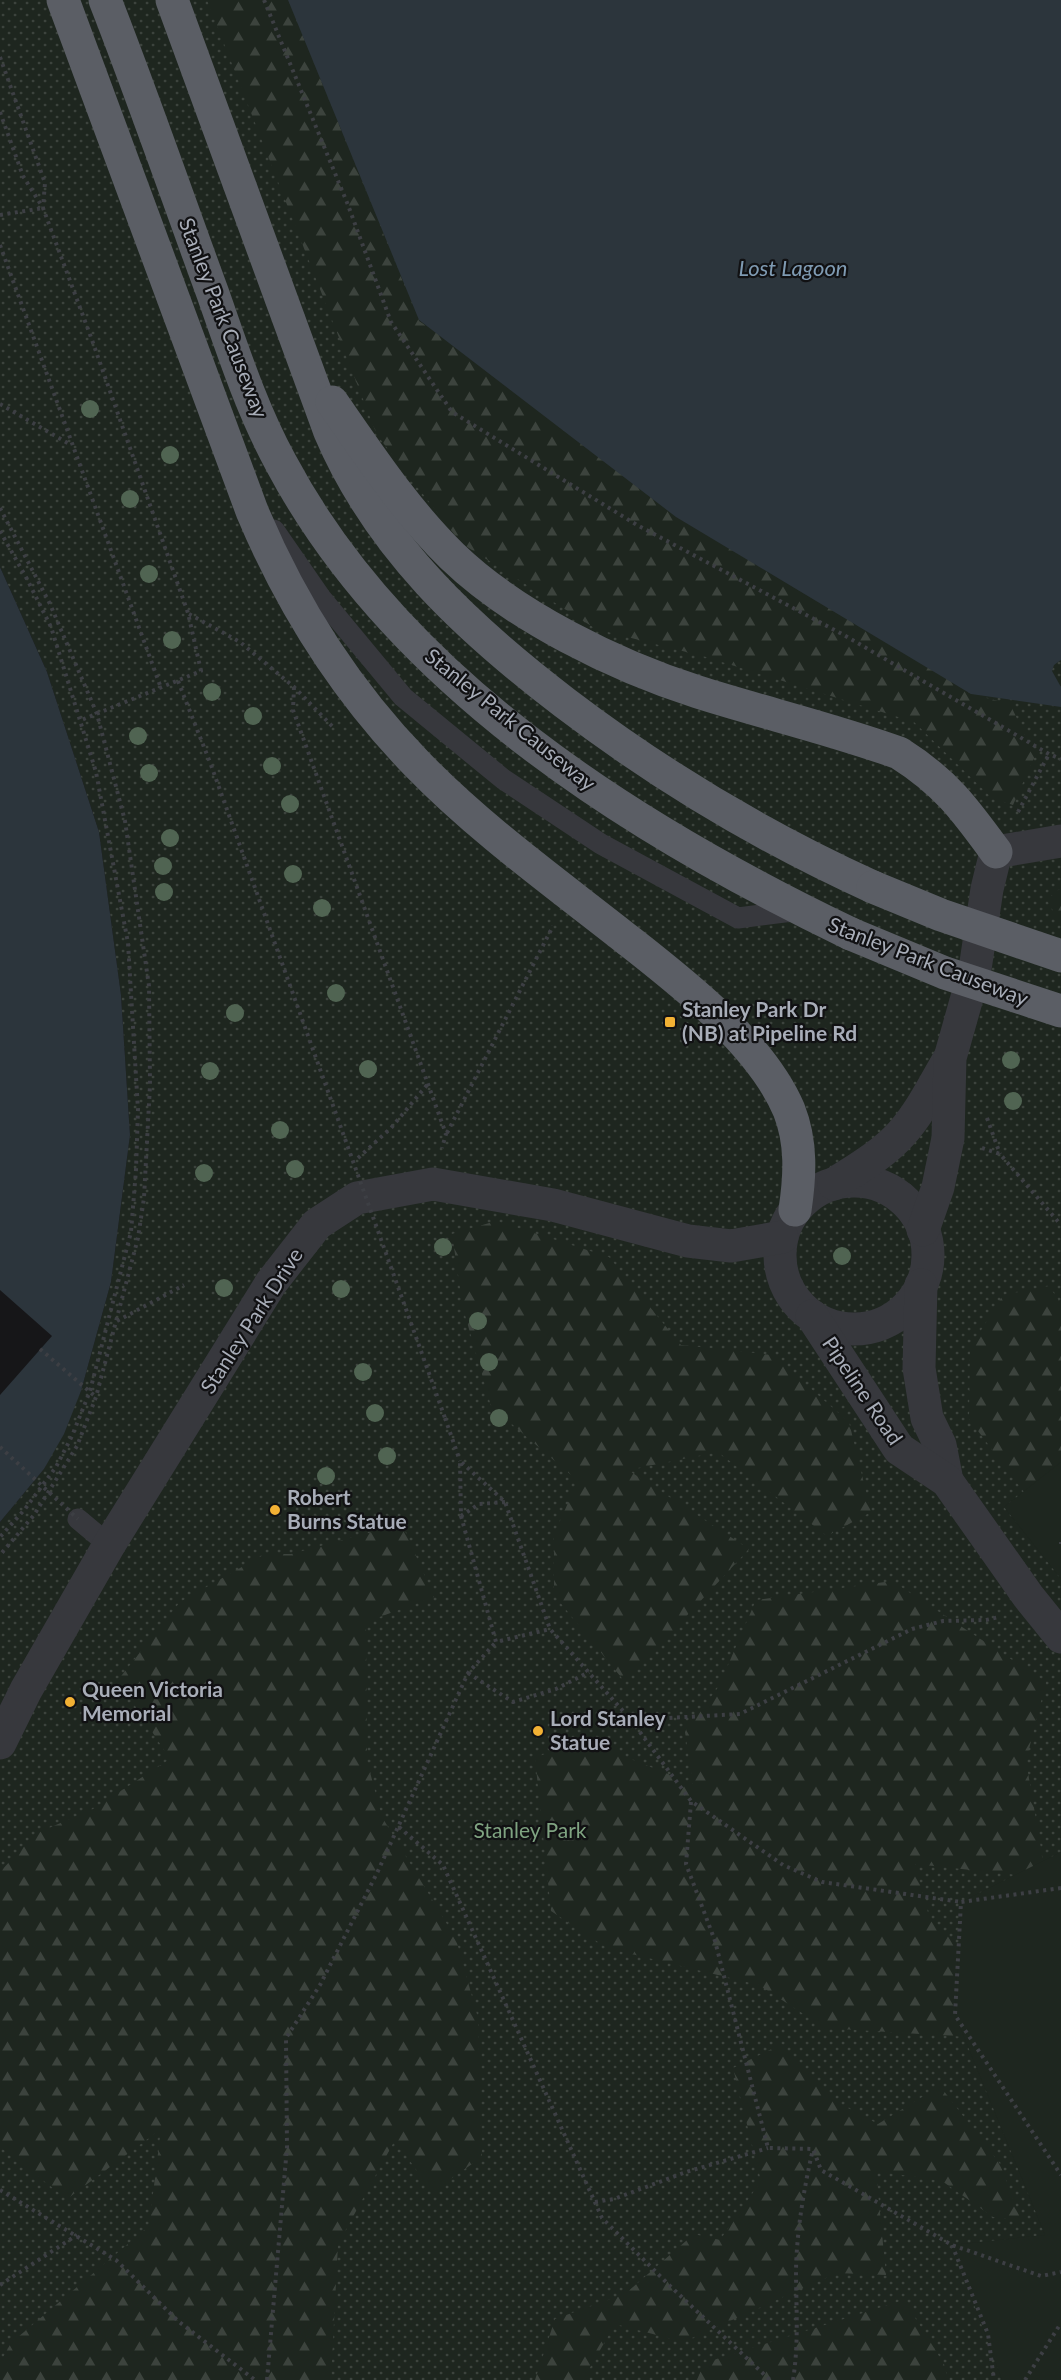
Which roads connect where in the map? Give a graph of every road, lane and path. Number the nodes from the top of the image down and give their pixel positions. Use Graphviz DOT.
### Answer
graph roads {
  1 [pos="63,0"];
  2 [pos="105,0"];
  3 [pos="172,0"];
  4 [pos="264,0"];
  5 [pos="0,57"];
  6 [pos="0,112"];
  7 [pos="43,208"];
  8 [pos="0,215"];
  9 [pos="0,245"];
  10 [pos="303,360"];
  11 [pos="0,404"];
  12 [pos="71,445"];
  13 [pos="230,454"];
  14 [pos="0,508"];
  15 [pos="0,531"];
  16 [pos="188,613"];
  17 [pos="178,681"];
  18 [pos="294,687"];
  19 [pos="161,688"];
  20 [pos="97,714"];
  21 [pos="79,721"];
  22 [pos="335,729"];
  23 [pos="1049,754"];
  24 [pos="1061,759"];
  25 [pos="1017,814"];
  26 [pos="1061,841"];
  27 [pos="996,852"];
  28 [pos="801,910"];
  29 [pos="554,925"];
  30 [pos="1061,956"];
  31 [pos="1061,1011"];
  32 [pos="950,1058"];
  33 [pos="985,1112"];
  34 [pos="446,1134"];
  35 [pos="980,1147"];
  36 [pos="1000,1154"];
  37 [pos="434,1184"];
  38 [pos="834,1184"];
  39 [pos="788,1223"];
  40 [pos="1061,1225"];
  41 [pos="923,1230"];
  42 [pos="184,1285"];
  43 [pos="921,1285"];
  44 [pos="812,1316"];
  45 [pos="116,1322"];
  46 [pos="108,1326"];
  47 [pos="40,1350"];
  48 [pos="90,1390"];
  49 [pos="96,1397"];
  50 [pos="0,1447"];
  51 [pos="460,1461"];
  52 [pos="947,1481"];
  53 [pos="505,1502"];
  54 [pos="461,1516"];
  55 [pos="78,1519"];
  56 [pos="0,1537"];
  57 [pos="110,1545"];
  58 [pos="0,1555"];
  59 [pos="1003,1616"];
  60 [pos="550,1629"];
  61 [pos="1061,1636"];
  62 [pos="496,1642"];
  63 [pos="590,1672"];
  64 [pos="468,1673"];
  65 [pos="631,1720"];
  66 [pos="0,1743"];
  67 [pos="692,1801"];
  68 [pos="399,1827"];
  69 [pos="1061,1888"];
  70 [pos="961,1902"];
  71 [pos="768,2148"];
  72 [pos="813,2149"];
  73 [pos="1061,2175"];
  74 [pos="0,2190"];
  75 [pos="595,2202"];
  76 [pos="76,2235"];
  77 [pos="952,2245"];
  78 [pos="1061,2272"];
  79 [pos="0,2285"];
  80 [pos="1061,2323"];
  81 [pos="255,2380"];
  82 [pos="267,2380"];
  83 [pos="770,2380"];
  84 [pos="793,2380"];
  85 [pos="994,2380"];
  86 [pos="1025,2380"];
  1 -- 13 [label="highway"];
  2 -- 28 [label="highway, Stanley Park Causeway"];
  3 -- 10 [label="highway"];
  4 -- 23 [label="path"];
  5 -- 7 [label="path"];
  6 -- 7 [label="path"];
  7 -- 8 [label="path"];
  7 -- 16 [label="path"];
  9 -- 12 [label="path"];
  10 -- 27 [label="highway"];
  10 -- 30 [label="highway, bridge"];
  11 -- 12 [label="path"];
  12 -- 19 [label="path"];
  13 -- 28 [label="lane"];
  13 -- 39 [label="highway"];
  14 -- 20 [label="path"];
  15 -- 21 [label="path"];
  16 -- 17 [label="path"];
  16 -- 18 [label="path"];
  17 -- 19 [label="path"];
  17 -- 51 [label="path, bridge"];
  18 -- 22 [label="path"];
  18 -- 34 [label="path"];
  19 -- 20 [label="path"];
  20 -- 21 [label="path"];
  20 -- 45 [label="path"];
  21 -- 46 [label="path"];
  23 -- 24 [label="path"];
  23 -- 25 [label="path"];
  26 -- 27 [label="street"];
  27 -- 32 [label="street"];
  28 -- 31 [label="highway, Stanley Park Causeway, bridge"];
  29 -- 34 [label="path"];
  32 -- 38 [label="street"];
  32 -- 41 [label="street"];
  33 -- 36 [label="path"];
  34 -- 37 [label="path"];
  35 -- 36 [label="path"];
  36 -- 40 [label="path"];
  37 -- 39 [label="street, Stanley Park Drive"];
  37 -- 57 [label="street, Stanley Park Drive"];
  38 -- 39 [label="street"];
  38 -- 41 [label="street"];
  39 -- 44 [label="street"];
  41 -- 43 [label="street"];
  42 -- 45 [label="path"];
  43 -- 44 [label="street"];
  43 -- 52 [label="street, Pipeline Road"];
  44 -- 52 [label="street, Pipeline Road"];
  45 -- 46 [label="path"];
  45 -- 49 [label="path"];
  46 -- 48 [label="path"];
  47 -- 48 [label="path"];
  48 -- 49 [label="path"];
  48 -- 56 [label="path"];
  49 -- 58 [label="path"];
  50 -- 55 [label="path, bridge"];
  51 -- 53 [label="path"];
  51 -- 54 [label="path"];
  52 -- 61 [label="street, Pipeline Road"];
  53 -- 54 [label="path"];
  53 -- 60 [label="path"];
  54 -- 62 [label="path"];
  55 -- 57 [label="lane"];
  57 -- 66 [label="street, Stanley Park Drive"];
  59 -- 65 [label="path"];
  60 -- 62 [label="path"];
  60 -- 63 [label="path"];
  62 -- 64 [label="path"];
  63 -- 64 [label="path"];
  63 -- 65 [label="path"];
  64 -- 68 [label="path"];
  65 -- 67 [label="path"];
  67 -- 70 [label="path"];
  67 -- 71 [label="path"];
  68 -- 75 [label="path"];
  68 -- 82 [label="path"];
  69 -- 70 [label="path"];
  70 -- 73 [label="path"];
  71 -- 72 [label="path"];
  71 -- 75 [label="path"];
  72 -- 77 [label="path"];
  72 -- 84 [label="path"];
  74 -- 76 [label="path"];
  75 -- 83 [label="path"];
  76 -- 79 [label="path"];
  76 -- 81 [label="path"];
  77 -- 78 [label="path"];
  77 -- 85 [label="path"];
  80 -- 86 [label="path"];
}
